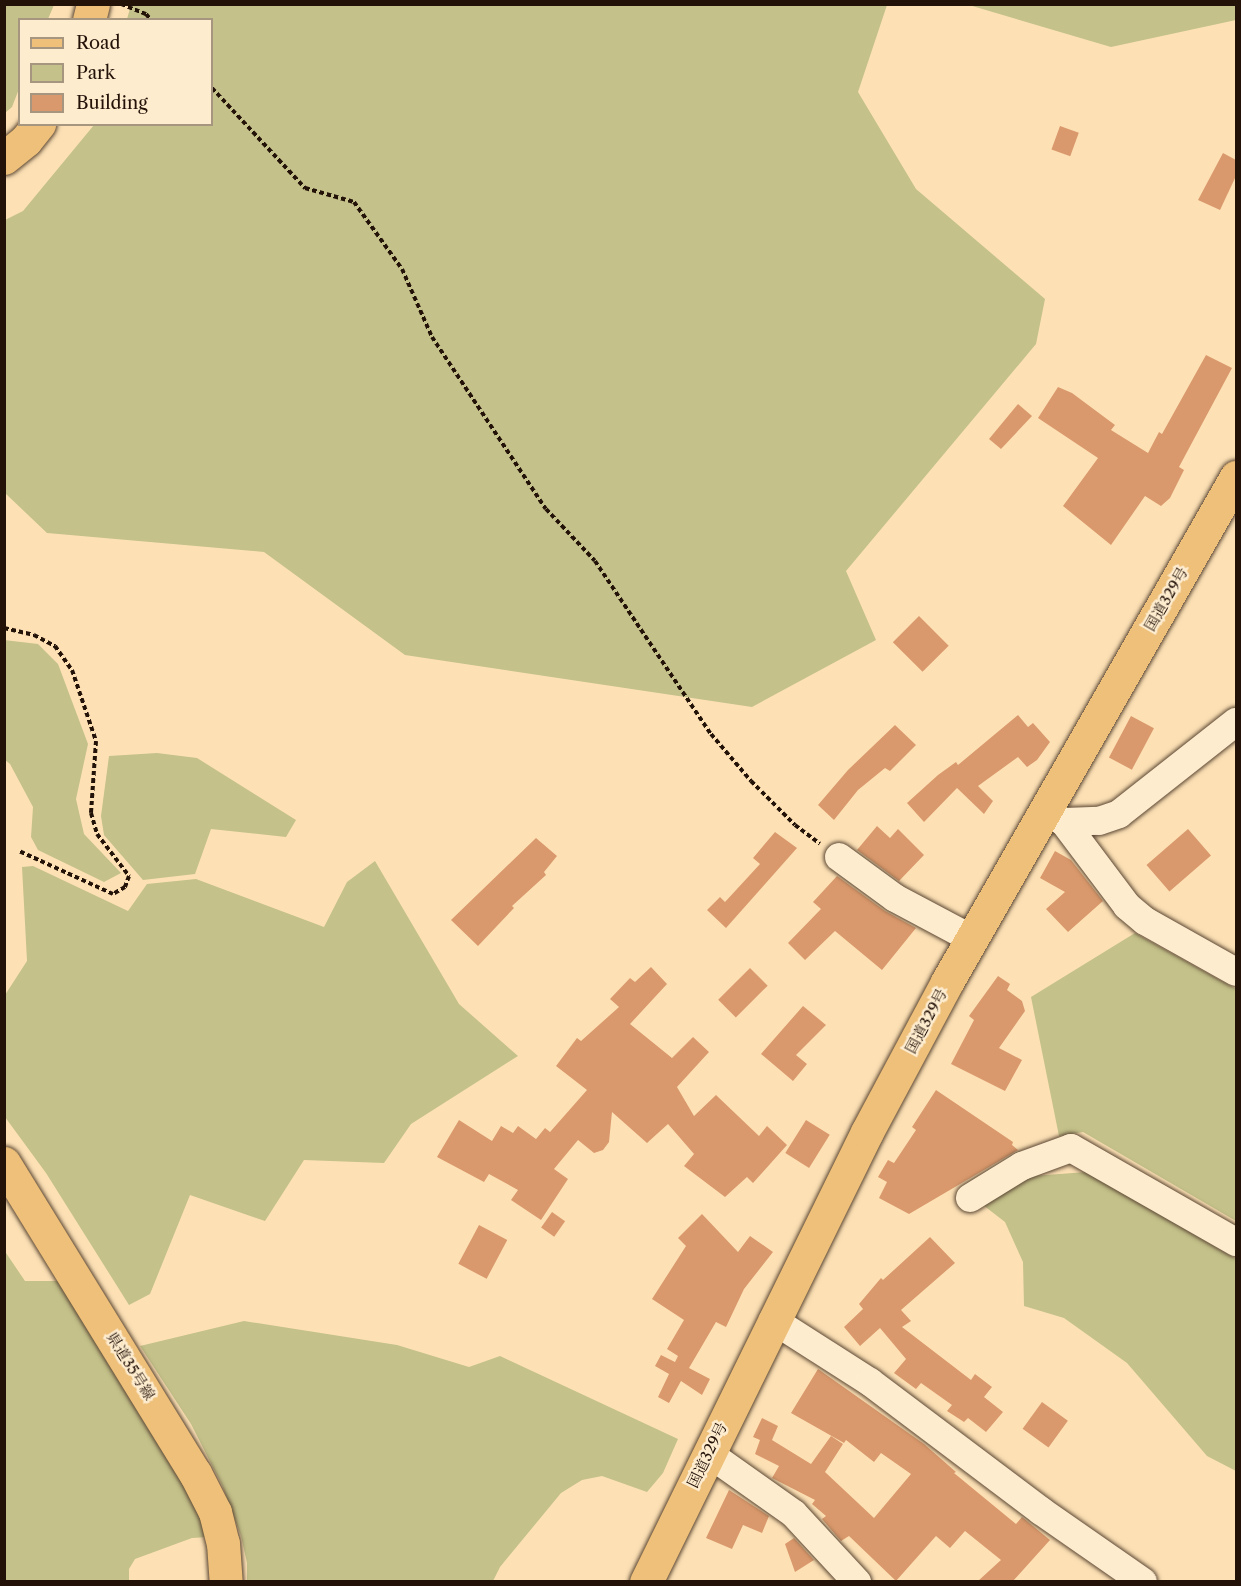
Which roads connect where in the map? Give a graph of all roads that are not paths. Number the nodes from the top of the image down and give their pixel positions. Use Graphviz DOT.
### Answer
graph roads {
  1 [pos="37,126"];
  2 [pos="4,158"];
  3 [pos="1236,477"];
  4 [pos="1236,722"];
  5 [pos="1054,817"];
  6 [pos="839,857"];
  7 [pos="972,939"];
  8 [pos="1236,972"];
  9 [pos="4,1163"];
  10 [pos="970,1198"];
  11 [pos="1236,1242"];
  12 [pos="772,1320"];
  13 [pos="708,1453"];
  14 [pos="226,1581"];
  15 [pos="646,1581"];
  16 [pos="857,1581"];
  17 [pos="1143,1581"];
  1 -- 2 [label="main road"];
  3 -- 5 [label="main road, 国道329号"];
  4 -- 5 [label="street"];
  5 -- 7 [label="main road, 国道329号"];
  5 -- 8 [label="street"];
  6 -- 7 [label="street"];
  7 -- 12 [label="main road, 国道329号"];
  9 -- 14 [label="main road, 県道35号線"];
  10 -- 11 [label="street"];
  12 -- 13 [label="main road, 国道329号"];
  12 -- 17 [label="street"];
  13 -- 15 [label="main road, 国道329号"];
  13 -- 16 [label="street"];
}
